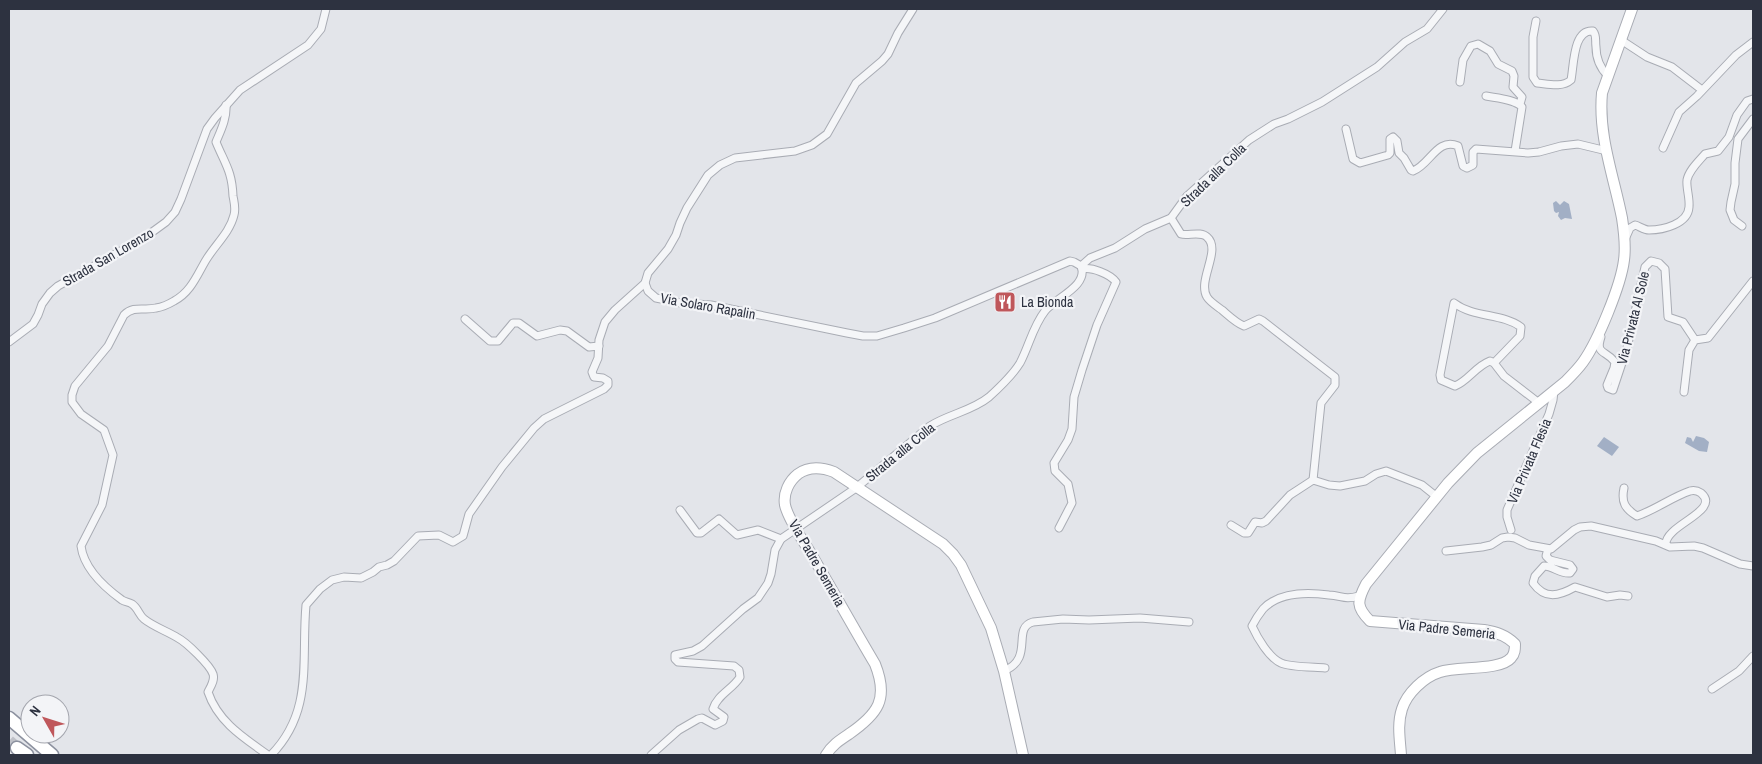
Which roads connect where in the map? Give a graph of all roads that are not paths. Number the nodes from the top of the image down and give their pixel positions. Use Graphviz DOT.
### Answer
graph roads {
  1 [pos="326,9"];
  2 [pos="913,9"];
  3 [pos="1443,9"];
  4 [pos="1632,9"];
  5 [pos="1536,21"];
  6 [pos="1621,40"];
  7 [pos="1753,42"];
  8 [pos="1608,76"];
  9 [pos="1460,82"];
  10 [pos="1702,90"];
  11 [pos="1486,96"];
  12 [pos="1753,99"];
  13 [pos="1520,104"];
  14 [pos="226,105"];
  15 [pos="1753,119"];
  16 [pos="1346,129"];
  17 [pos="1663,148"];
  18 [pos="1515,151"];
  19 [pos="1606,151"];
  20 [pos="1171,218"];
  21 [pos="1742,226"];
  22 [pos="1624,240"];
  23 [pos="1081,268"];
  24 [pos="1753,280"];
  25 [pos="645,283"];
  26 [pos="465,318"];
  27 [pos="1601,328"];
  28 [pos="1695,340"];
  29 [pos="9,342"];
  30 [pos="599,346"];
  31 [pos="1494,363"];
  32 [pos="1554,391"];
  33 [pos="1684,392"];
  34 [pos="1539,403"];
  35 [pos="1313,480"];
  36 [pos="856,488"];
  37 [pos="1624,488"];
  38 [pos="1437,497"];
  39 [pos="680,510"];
  40 [pos="1230,525"];
  41 [pos="1059,528"];
  42 [pos="797,529"];
  43 [pos="1511,530"];
  44 [pos="781,539"];
  45 [pos="1666,544"];
  46 [pos="1548,548"];
  47 [pos="1446,551"];
  48 [pos="1753,566"];
  49 [pos="1359,596"];
  50 [pos="1628,596"];
  51 [pos="1189,622"];
  52 [pos="1753,656"];
  53 [pos="1325,668"];
  54 [pos="1004,671"];
  55 [pos="1712,689"];
  56 [pos="9,718"];
  57 [pos="9,728"];
  58 [pos="40,755"];
  59 [pos="52,755"];
  60 [pos="269,755"];
  61 [pos="651,755"];
  62 [pos="826,755"];
  63 [pos="1023,755"];
  64 [pos="1400,755"];
  1 -- 14 [label="street, Strada San Lorenzo"];
  2 -- 25 [label="street, Via Solaro Rapalin"];
  3 -- 20 [label="street, Strada alla Colla"];
  4 -- 6 [label="main road"];
  5 -- 8 [label="street"];
  6 -- 8 [label="main road"];
  6 -- 10 [label="street"];
  7 -- 10 [label="street"];
  8 -- 19 [label="main road"];
  9 -- 13 [label="street"];
  10 -- 17 [label="street"];
  11 -- 13 [label="street"];
  12 -- 22 [label="street"];
  13 -- 18 [label="street"];
  14 -- 29 [label="street, Strada San Lorenzo"];
  14 -- 60 [label="street"];
  15 -- 21 [label="street"];
  16 -- 18 [label="street"];
  18 -- 19 [label="street"];
  19 -- 22 [label="main road"];
  20 -- 23 [label="street, Strada alla Colla"];
  20 -- 35 [label="street"];
  22 -- 27 [label="main road"];
  23 -- 25 [label="street, Via Solaro Rapalin"];
  23 -- 36 [label="street, Strada alla Colla"];
  23 -- 41 [label="street, Via Solaro Rapalin"];
  24 -- 28 [label="street"];
  25 -- 30 [label="street"];
  26 -- 30 [label="street"];
  27 -- 28 [label="street, Via Privata Al Sole"];
  27 -- 32 [label="main road"];
  28 -- 33 [label="street"];
  30 -- 60 [label="street"];
  31 -- 31 [label="street"];
  31 -- 34 [label="street, Via Privata Flesia"];
  32 -- 34 [label="main road"];
  32 -- 43 [label="street, Via Privata Flesia"];
  34 -- 38 [label="main road"];
  35 -- 38 [label="street"];
  35 -- 40 [label="street"];
  36 -- 42 [label="street, Strada alla Colla"];
  36 -- 42 [label="main road, Via Padre Semeria"];
  36 -- 54 [label="main road, Via Padre Semeria"];
  37 -- 45 [label="street"];
  38 -- 49 [label="main road"];
  39 -- 44 [label="street"];
  42 -- 44 [label="street, Strada alla Colla"];
  42 -- 62 [label="main road, Via Padre Semeria"];
  44 -- 61 [label="street"];
  45 -- 46 [label="street"];
  45 -- 48 [label="street"];
  46 -- 47 [label="street"];
  46 -- 50 [label="street"];
  49 -- 53 [label="street"];
  49 -- 64 [label="main road, Via Padre Semeria"];
  51 -- 54 [label="street"];
  52 -- 55 [label="street"];
  54 -- 63 [label="main road, Via Padre Semeria"];
  56 -- 59 [label="highway"];
  57 -- 58 [label="highway"];
}
